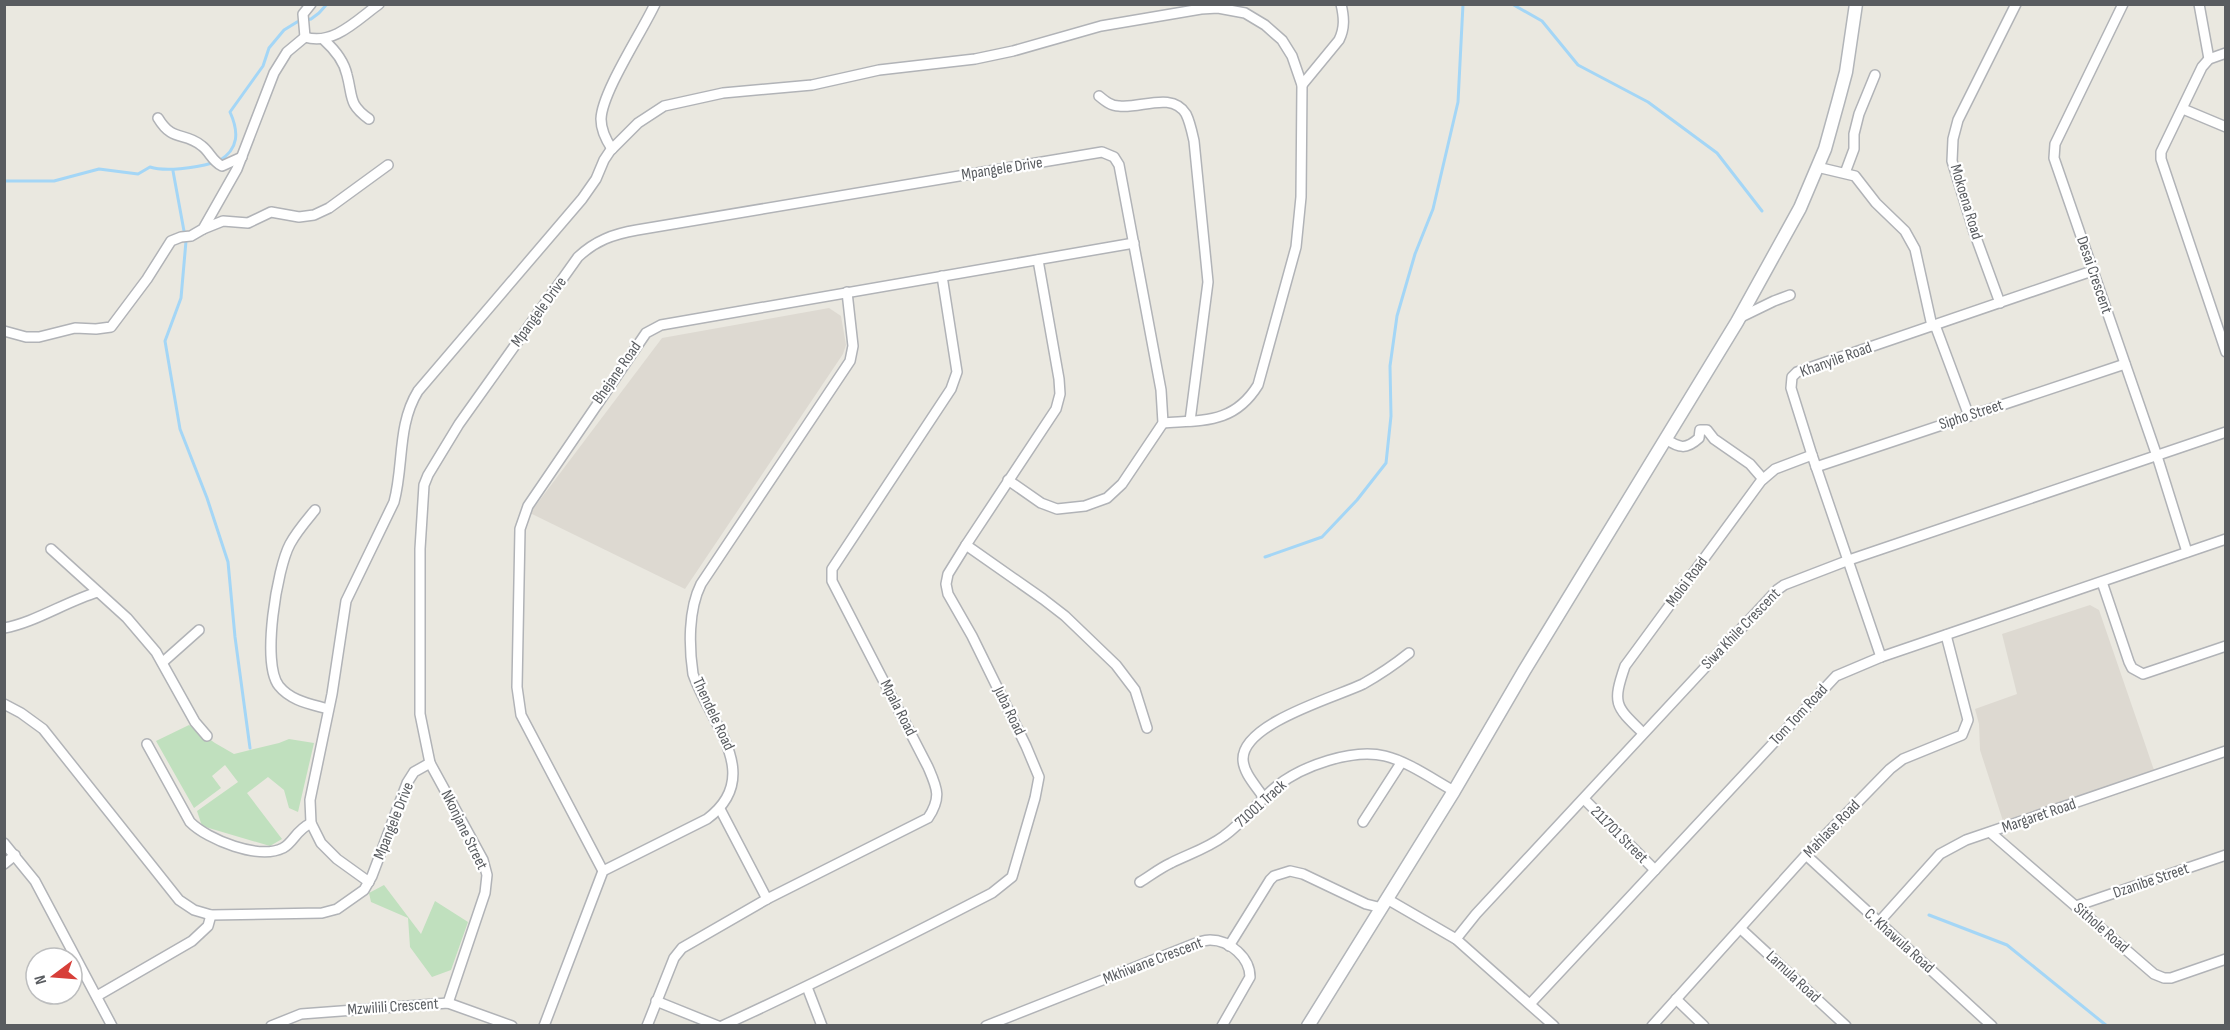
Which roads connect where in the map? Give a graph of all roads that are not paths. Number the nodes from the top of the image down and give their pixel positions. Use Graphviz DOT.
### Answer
graph roads {
  1 [pos="310,4"];
  2 [pos="379,4"];
  3 [pos="655,4"];
  4 [pos="1341,4"];
  5 [pos="1856,4"];
  6 [pos="2016,4"];
  7 [pos="2123,4"];
  8 [pos="2199,4"];
  9 [pos="305,37"];
  10 [pos="324,40"];
  11 [pos="2226,53"];
  12 [pos="2210,58"];
  13 [pos="1875,75"];
  14 [pos="1302,85"];
  15 [pos="1099,96"];
  16 [pos="2183,109"];
  17 [pos="158,118"];
  18 [pos="369,119"];
  19 [pos="2226,127"];
  20 [pos="612,149"];
  21 [pos="242,157"];
  22 [pos="388,165"];
  23 [pos="1818,167"];
  24 [pos="1845,173"];
  25 [pos="203,229"];
  26 [pos="1134,243"];
  27 [pos="1038,260"];
  28 [pos="2092,271"];
  29 [pos="942,276"];
  30 [pos="847,292"];
  31 [pos="1790,296"];
  32 [pos="2000,303"];
  33 [pos="1739,318"];
  34 [pos="1934,325"];
  35 [pos="4,331"];
  36 [pos="2226,352"];
  37 [pos="2125,364"];
  38 [pos="1969,416"];
  39 [pos="1190,421"];
  40 [pos="1163,423"];
  41 [pos="2226,432"];
  42 [pos="1666,438"];
  43 [pos="1812,455"];
  44 [pos="2157,456"];
  45 [pos="1816,467"];
  46 [pos="1763,479"];
  47 [pos="1008,480"];
  48 [pos="315,510"];
  49 [pos="2226,539"];
  50 [pos="966,545"];
  51 [pos="51,549"];
  52 [pos="2187,552"];
  53 [pos="1849,560"];
  54 [pos="2102,582"];
  55 [pos="98,592"];
  56 [pos="4,628"];
  57 [pos="199,630"];
  58 [pos="1946,635"];
  59 [pos="2226,646"];
  60 [pos="1409,653"];
  61 [pos="1881,657"];
  62 [pos="163,662"];
  63 [pos="4,704"];
  64 [pos="328,709"];
  65 [pos="1147,728"];
  66 [pos="1643,733"];
  67 [pos="207,736"];
  68 [pos="147,744"];
  69 [pos="2226,751"];
  70 [pos="430,763"];
  71 [pos="1401,763"];
  72 [pos="1454,791"];
  73 [pos="1264,798"];
  74 [pos="1584,799"];
  75 [pos="720,809"];
  76 [pos="1364,822"];
  77 [pos="311,823"];
  78 [pos="1991,833"];
  79 [pos="4,843"];
  80 [pos="15,855"];
  81 [pos="1806,855"];
  82 [pos="2226,855"];
  83 [pos="4,864"];
  84 [pos="603,870"];
  85 [pos="1655,870"];
  86 [pos="369,882"];
  87 [pos="1140,882"];
  88 [pos="767,899"];
  89 [pos="1384,903"];
  90 [pos="2076,906"];
  91 [pos="211,915"];
  92 [pos="1878,922"];
  93 [pos="1741,929"];
  94 [pos="1456,939"];
  95 [pos="1230,946"];
  96 [pos="2226,959"];
  97 [pos="807,987"];
  98 [pos="97,996"];
  99 [pos="1676,999"];
  100 [pos="656,1001"];
  101 [pos="448,1003"];
  102 [pos="1530,1004"];
  103 [pos="112,1026"];
  104 [pos="271,1026"];
  105 [pos="512,1026"];
  106 [pos="544,1026"];
  107 [pos="647,1026"];
  108 [pos="720,1026"];
  109 [pos="822,1026"];
  110 [pos="986,1026"];
  111 [pos="1221,1026"];
  112 [pos="1308,1026"];
  113 [pos="1554,1026"];
  114 [pos="1652,1026"];
  115 [pos="1704,1026"];
  116 [pos="1846,1026"];
  117 [pos="1992,1026"];
  1 -- 9 [label="street"];
  2 -- 10 [label="street"];
  3 -- 20 [label="street"];
  4 -- 14 [label="street"];
  5 -- 23 [label="street"];
  6 -- 32 [label="street, Mokoena Road"];
  7 -- 28 [label="street, Desai Crescent"];
  8 -- 12 [label="street"];
  9 -- 10 [label="street"];
  9 -- 21 [label="street"];
  10 -- 18 [label="street"];
  11 -- 12 [label="street"];
  12 -- 16 [label="street"];
  13 -- 24 [label="street"];
  14 -- 20 [label="street"];
  14 -- 39 [label="street"];
  15 -- 39 [label="street"];
  16 -- 19 [label="street"];
  16 -- 36 [label="street"];
  17 -- 21 [label="street"];
  20 -- 64 [label="street"];
  21 -- 25 [label="street"];
  22 -- 25 [label="street"];
  23 -- 24 [label="street"];
  23 -- 33 [label="street"];
  24 -- 34 [label="street"];
  25 -- 35 [label="street"];
  26 -- 27 [label="street, Bhejane Road"];
  26 -- 40 [label="street, Mpangele Drive"];
  26 -- 70 [label="street, Mpangele Drive"];
  27 -- 29 [label="street, Bhejane Road"];
  27 -- 47 [label="street, Juba Road"];
  28 -- 32 [label="street, Khanyile Road"];
  28 -- 37 [label="street, Desai Crescent"];
  29 -- 30 [label="street, Bhejane Road"];
  29 -- 88 [label="street, Mpala Road"];
  30 -- 75 [label="street, Thendele Road"];
  30 -- 84 [label="street, Bhejane Road"];
  31 -- 33 [label="street"];
  32 -- 34 [label="street, Khanyile Road"];
  33 -- 42 [label="street"];
  34 -- 38 [label="street"];
  34 -- 43 [label="street, Khanyile Road"];
  37 -- 38 [label="street, Sipho Street"];
  37 -- 44 [label="street, Desai Crescent"];
  38 -- 45 [label="street, Sipho Street"];
  39 -- 40 [label="street"];
  40 -- 47 [label="street"];
  41 -- 44 [label="street, Siwa Khile Crescent"];
  42 -- 46 [label="street"];
  42 -- 72 [label="street"];
  43 -- 45 [label="street, Khanyile Road"];
  43 -- 46 [label="street, Moloi Road"];
  44 -- 52 [label="street, Desai Crescent"];
  44 -- 53 [label="street, Siwa Khile Crescent"];
  45 -- 53 [label="street, Khanyile Road"];
  46 -- 66 [label="street, Moloi Road"];
  47 -- 50 [label="street, Juba Road"];
  48 -- 64 [label="street"];
  49 -- 52 [label="street, Tom Tom Road"];
  50 -- 65 [label="street"];
  50 -- 97 [label="street, Juba Road"];
  51 -- 55 [label="street"];
  52 -- 54 [label="street, Tom Tom Road"];
  53 -- 61 [label="street, Khanyile Road"];
  53 -- 66 [label="street, Siwa Khile Crescent"];
  54 -- 58 [label="street, Tom Tom Road"];
  54 -- 59 [label="street"];
  55 -- 56 [label="street"];
  55 -- 62 [label="street"];
  57 -- 62 [label="street"];
  58 -- 61 [label="street, Tom Tom Road"];
  58 -- 81 [label="street, Mahlase Road"];
  60 -- 73 [label="street"];
  61 -- 85 [label="street, Tom Tom Road"];
  62 -- 67 [label="street"];
  63 -- 91 [label="street, Mpangele Drive"];
  64 -- 77 [label="street"];
  66 -- 74 [label="street, Siwa Khile Crescent"];
  68 -- 77 [label="street"];
  69 -- 78 [label="street, Margaret Road"];
  70 -- 86 [label="street, Mpangele Drive"];
  70 -- 101 [label="street, Nkonjane Street"];
  71 -- 72 [label="street, 71001 Track"];
  71 -- 73 [label="street, 71001 Track"];
  71 -- 76 [label="street"];
  72 -- 89 [label="street"];
  73 -- 87 [label="street, 71001 Track"];
  74 -- 85 [label="street, 211701 Street"];
  74 -- 94 [label="street, Siwa Khile Crescent"];
  75 -- 84 [label="street"];
  75 -- 88 [label="street"];
  77 -- 86 [label="street"];
  78 -- 90 [label="street, Sithole Road"];
  78 -- 92 [label="street, Margaret Road"];
  79 -- 80 [label="street"];
  80 -- 83 [label="street"];
  80 -- 98 [label="street"];
  81 -- 92 [label="street, C. Khawula Road"];
  81 -- 93 [label="street, Mahlase Road"];
  82 -- 90 [label="street, Dzanibe Street"];
  84 -- 106 [label="street"];
  85 -- 102 [label="street, Tom Tom Road"];
  86 -- 91 [label="street, Mpangele Drive"];
  88 -- 100 [label="street, Mpala Road"];
  89 -- 94 [label="street"];
  89 -- 95 [label="street"];
  89 -- 112 [label="street"];
  90 -- 96 [label="street, Sithole Road"];
  91 -- 98 [label="street"];
  92 -- 117 [label="street, C. Khawula Road"];
  93 -- 99 [label="street, Mahlase Road"];
  93 -- 116 [label="street, Lamula Road"];
  94 -- 102 [label="street"];
  95 -- 110 [label="street, Mkhiwane Crescent"];
  95 -- 111 [label="street, Mkhiwane Crescent"];
  97 -- 108 [label="street, Juba Road"];
  97 -- 109 [label="street"];
  98 -- 103 [label="street"];
  99 -- 114 [label="street, Mahlase Road"];
  99 -- 115 [label="street"];
  100 -- 107 [label="street, Mpala Road"];
  100 -- 108 [label="street, Juba Road"];
  101 -- 104 [label="street, Mzwilili Crescent"];
  101 -- 105 [label="street, Mzwilili Crescent"];
  102 -- 113 [label="street"];
}
